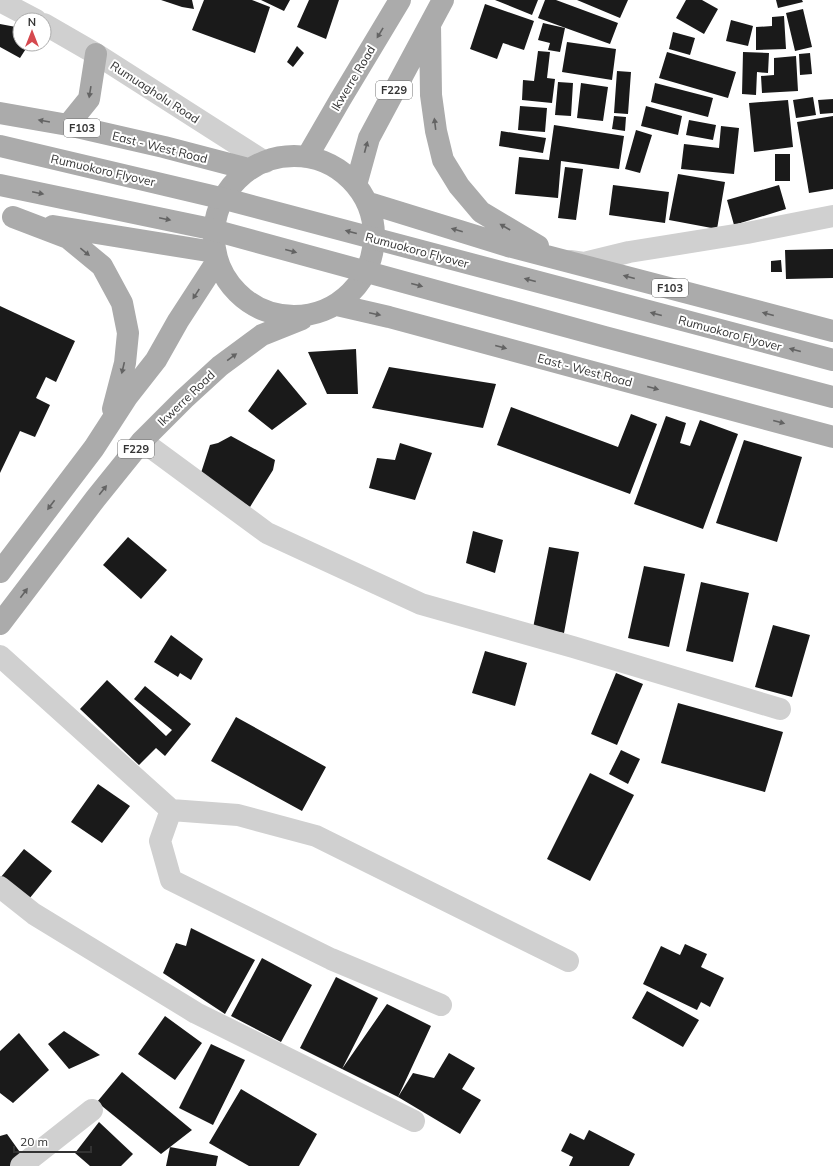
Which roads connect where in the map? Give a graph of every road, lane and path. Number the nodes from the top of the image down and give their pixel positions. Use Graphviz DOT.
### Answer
graph roads {
  1 [pos="400,0"];
  2 [pos="443,0"];
  3 [pos="0,1"];
  4 [pos="21,12"];
  5 [pos="430,25"];
  6 [pos="52,29"];
  7 [pos="96,54"];
  8 [pos="0,113"];
  9 [pos="68,125"];
  10 [pos="0,146"];
  11 [pos="307,157"];
  12 [pos="257,166"];
  13 [pos="0,185"];
  14 [pos="356,185"];
  15 [pos="369,203"];
  16 [pos="6,216"];
  17 [pos="833,216"];
  18 [pos="215,256"];
  19 [pos="563,260"];
  20 [pos="337,305"];
  21 [pos="308,316"];
  22 [pos="833,330"];
  23 [pos="833,360"];
  24 [pos="833,397"];
  25 [pos="107,428"];
  26 [pos="833,437"];
  27 [pos="142,441"];
  28 [pos="0,572"];
  29 [pos="0,624"];
  30 [pos="0,656"];
  31 [pos="780,709"];
  32 [pos="171,810"];
  33 [pos="0,887"];
  34 [pos="568,961"];
  35 [pos="441,1005"];
  36 [pos="92,1110"];
  37 [pos="414,1121"];
  38 [pos="21,1166"];
  1 -- 11 [label="main road, Ikwerre Road, one-way"];
  2 -- 5 [label="main road, F229"];
  3 -- 4 [label="street"];
  14 -- 5 [label="main road, F229, one-way"];
  19 -- 5 [label="main road, one-way"];
  6 -- 7 [label="street, Rumuagholu Road"];
  7 -- 9 [label="main road, one-way"];
  7 -- 12 [label="street, Rumuagholu Road"];
  9 -- 8 [label="main road, East - West Road / F103, one-way"];
  9 -- 12 [label="main road, East - West Road / F103"];
  23 -- 10 [label="main road, Rumuokoro Flyover, one-way, bridge"];
  11 -- 12 [label="main road"];
  11 -- 14 [label="main road"];
  12 -- 18 [label="main road"];
  13 -- 24 [label="main road, one-way, bridge"];
  14 -- 15 [label="main road"];
  19 -- 15 [label="main road, F103, one-way"];
  15 -- 20 [label="main road"];
  16 -- 18 [label="main road"];
  16 -- 25 [label="main road, one-way"];
  17 -- 19 [label="street"];
  18 -- 21 [label="main road"];
  18 -- 25 [label="main road, F229, one-way"];
  22 -- 19 [label="main road, F103, one-way"];
  20 -- 21 [label="main road"];
  20 -- 26 [label="main road, East - West Road, one-way"];
  27 -- 21 [label="main road, Ikwerre Road / F229, one-way"];
  25 -- 28 [label="main road, F229, one-way"];
  29 -- 27 [label="main road, Ikwerre Road / F229, one-way"];
  27 -- 31 [label="street"];
  30 -- 32 [label="street"];
  32 -- 34 [label="street"];
  32 -- 35 [label="street"];
  33 -- 37 [label="street"];
  36 -- 38 [label="street"];
}
